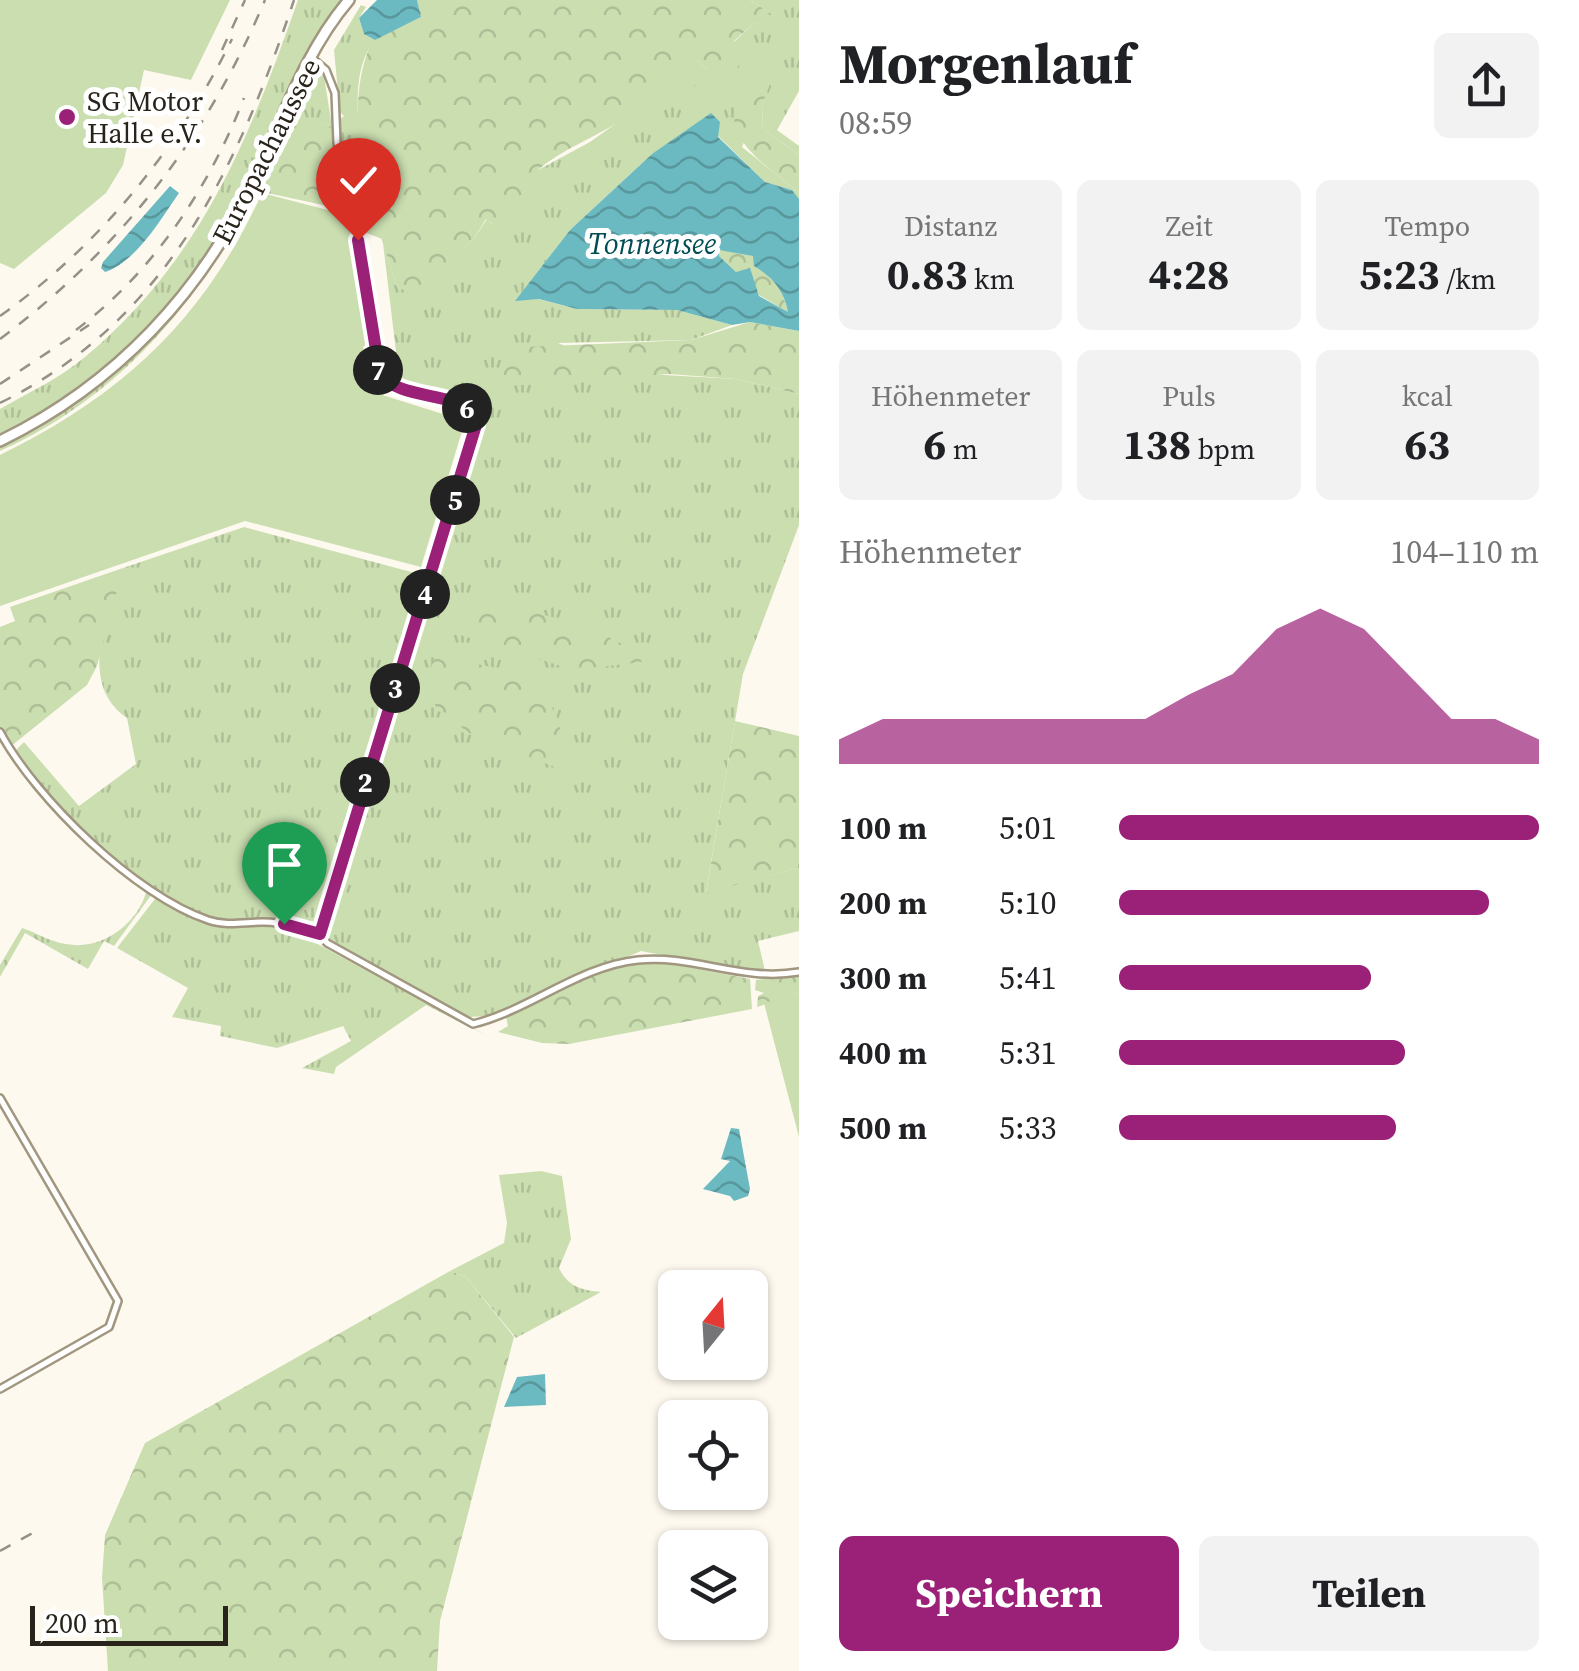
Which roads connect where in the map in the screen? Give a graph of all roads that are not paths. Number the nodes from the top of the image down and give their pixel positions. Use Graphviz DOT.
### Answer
graph roads {
  1 [pos="346,2"];
  2 [pos="312,58"];
  3 [pos="0,441"];
  4 [pos="0,732"];
  5 [pos="320,934"];
  6 [pos="799,972"];
  7 [pos="0,1098"];
  8 [pos="0,1390"];
  1 -- 2 [label="main road, Europachaussee"];
  2 -- 3 [label="main road, Europachaussee"];
  2 -- 5 [label="street"];
  4 -- 5 [label="street"];
  5 -- 6 [label="street"];
  7 -- 8 [label="street"];
}
